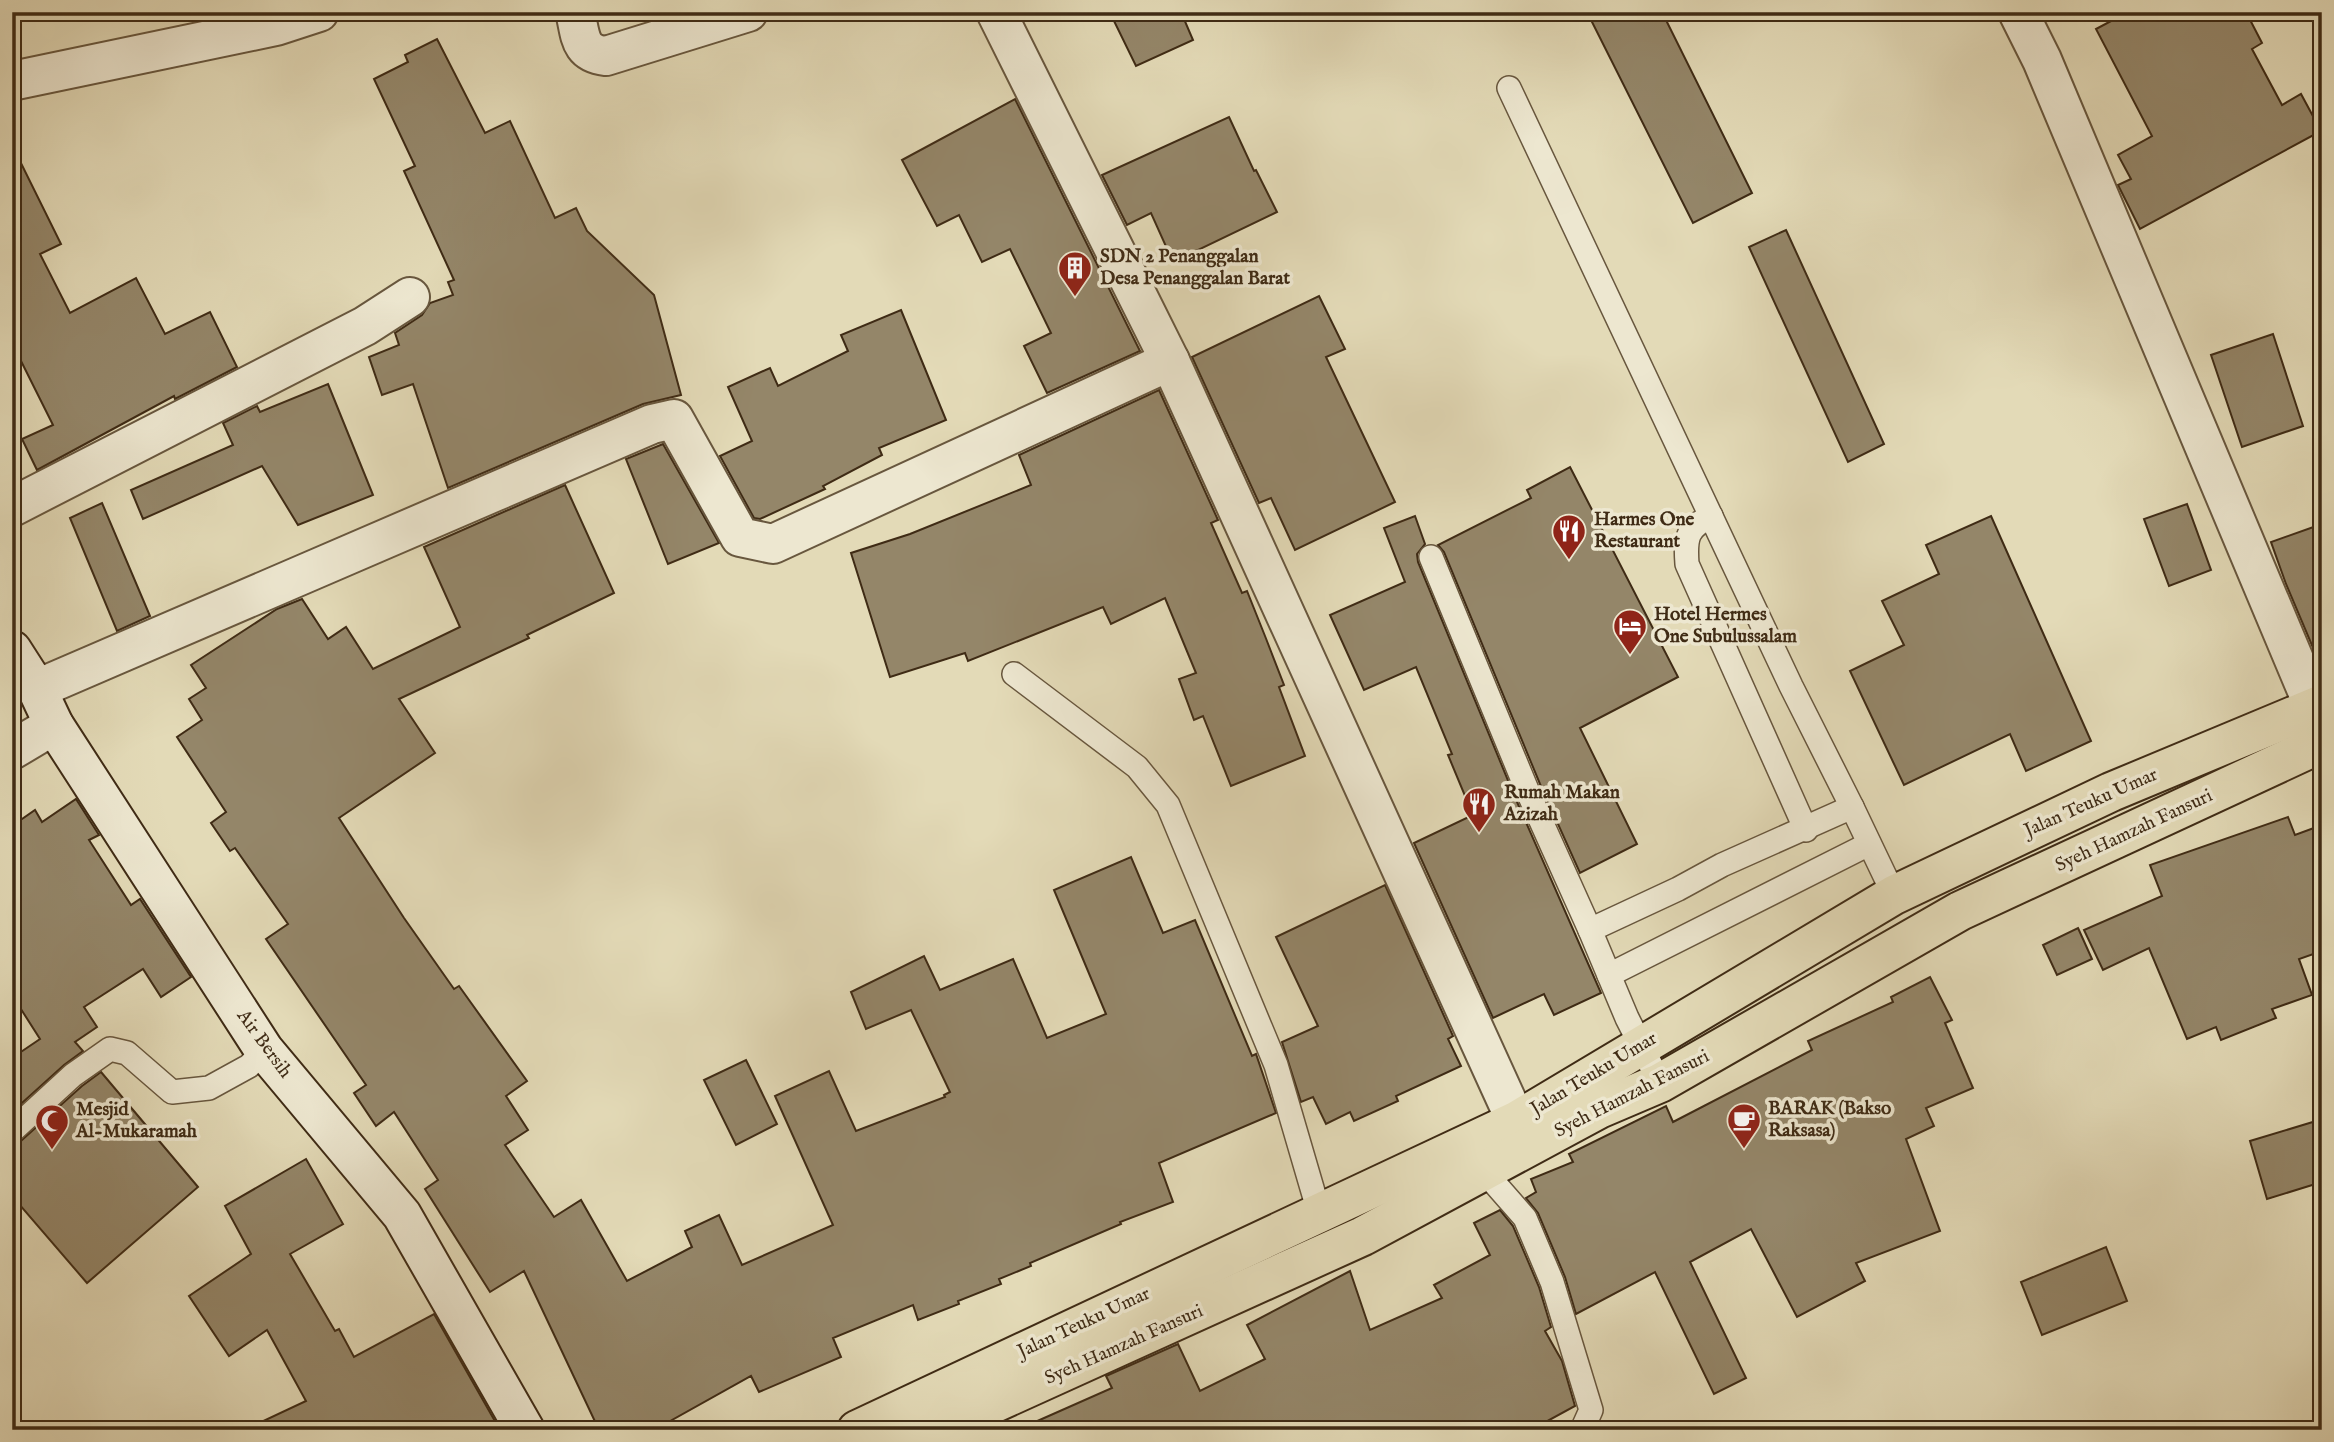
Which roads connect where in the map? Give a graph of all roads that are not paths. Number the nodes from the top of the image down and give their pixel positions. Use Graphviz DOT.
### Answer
graph roads {
  1 [pos="319,12"];
  2 [pos="575,12"];
  3 [pos="748,12"];
  4 [pos="996,12"];
  5 [pos="2018,12"];
  6 [pos="12,81"];
  7 [pos="1509,88"];
  8 [pos="410,297"];
  9 [pos="1170,361"];
  10 [pos="12,506"];
  11 [pos="1711,516"];
  12 [pos="1431,557"];
  13 [pos="12,650"];
  14 [pos="1014,674"];
  15 [pos="37,689"];
  16 [pos="2319,718"];
  17 [pos="54,725"];
  18 [pos="12,750"];
  19 [pos="1852,807"];
  20 [pos="1806,830"];
  21 [pos="1869,844"];
  22 [pos="1894,895"];
  23 [pos="1590,930"];
  24 [pos="1609,975"];
  25 [pos="1643,1046"];
  26 [pos="264,1050"];
  27 [pos="1660,1083"];
  28 [pos="1516,1121"];
  29 [pos="12,1130"];
  30 [pos="1483,1170"];
  31 [pos="1319,1212"];
  32 [pos="525,1430"];
  33 [pos="857,1430"];
  34 [pos="935,1430"];
  35 [pos="1583,1430"];
  1 -- 6 [label="street"];
  2 -- 3 [label="street"];
  4 -- 9 [label="street"];
  5 -- 16 [label="street"];
  7 -- 11 [label="lane"];
  8 -- 10 [label="street"];
  9 -- 15 [label="street"];
  9 -- 28 [label="street"];
  11 -- 19 [label="lane"];
  11 -- 20 [label="lane"];
  12 -- 23 [label="lane"];
  13 -- 15 [label="street, Air Bersih"];
  14 -- 31 [label="lane"];
  15 -- 17 [label="street, Air Bersih"];
  16 -- 22 [label="highway, Jalan Teuku Umar"];
  16 -- 27 [label="highway, Syeh Hamzah Fansuri"];
  17 -- 18 [label="street"];
  17 -- 26 [label="street, Air Bersih"];
  19 -- 20 [label="lane"];
  19 -- 21 [label="lane"];
  20 -- 23 [label="lane"];
  21 -- 22 [label="lane"];
  21 -- 24 [label="lane"];
  22 -- 25 [label="highway, Jalan Teuku Umar"];
  23 -- 24 [label="lane"];
  24 -- 25 [label="lane"];
  25 -- 27 [label="lane"];
  25 -- 28 [label="highway, Jalan Teuku Umar"];
  26 -- 29 [label="lane"];
  26 -- 32 [label="street, Air Bersih"];
  27 -- 30 [label="highway, Syeh Hamzah Fansuri"];
  28 -- 31 [label="highway, Jalan Teuku Umar"];
  30 -- 34 [label="highway, Syeh Hamzah Fansuri"];
  30 -- 35 [label="lane"];
  31 -- 33 [label="highway, Jalan Teuku Umar"];
}
